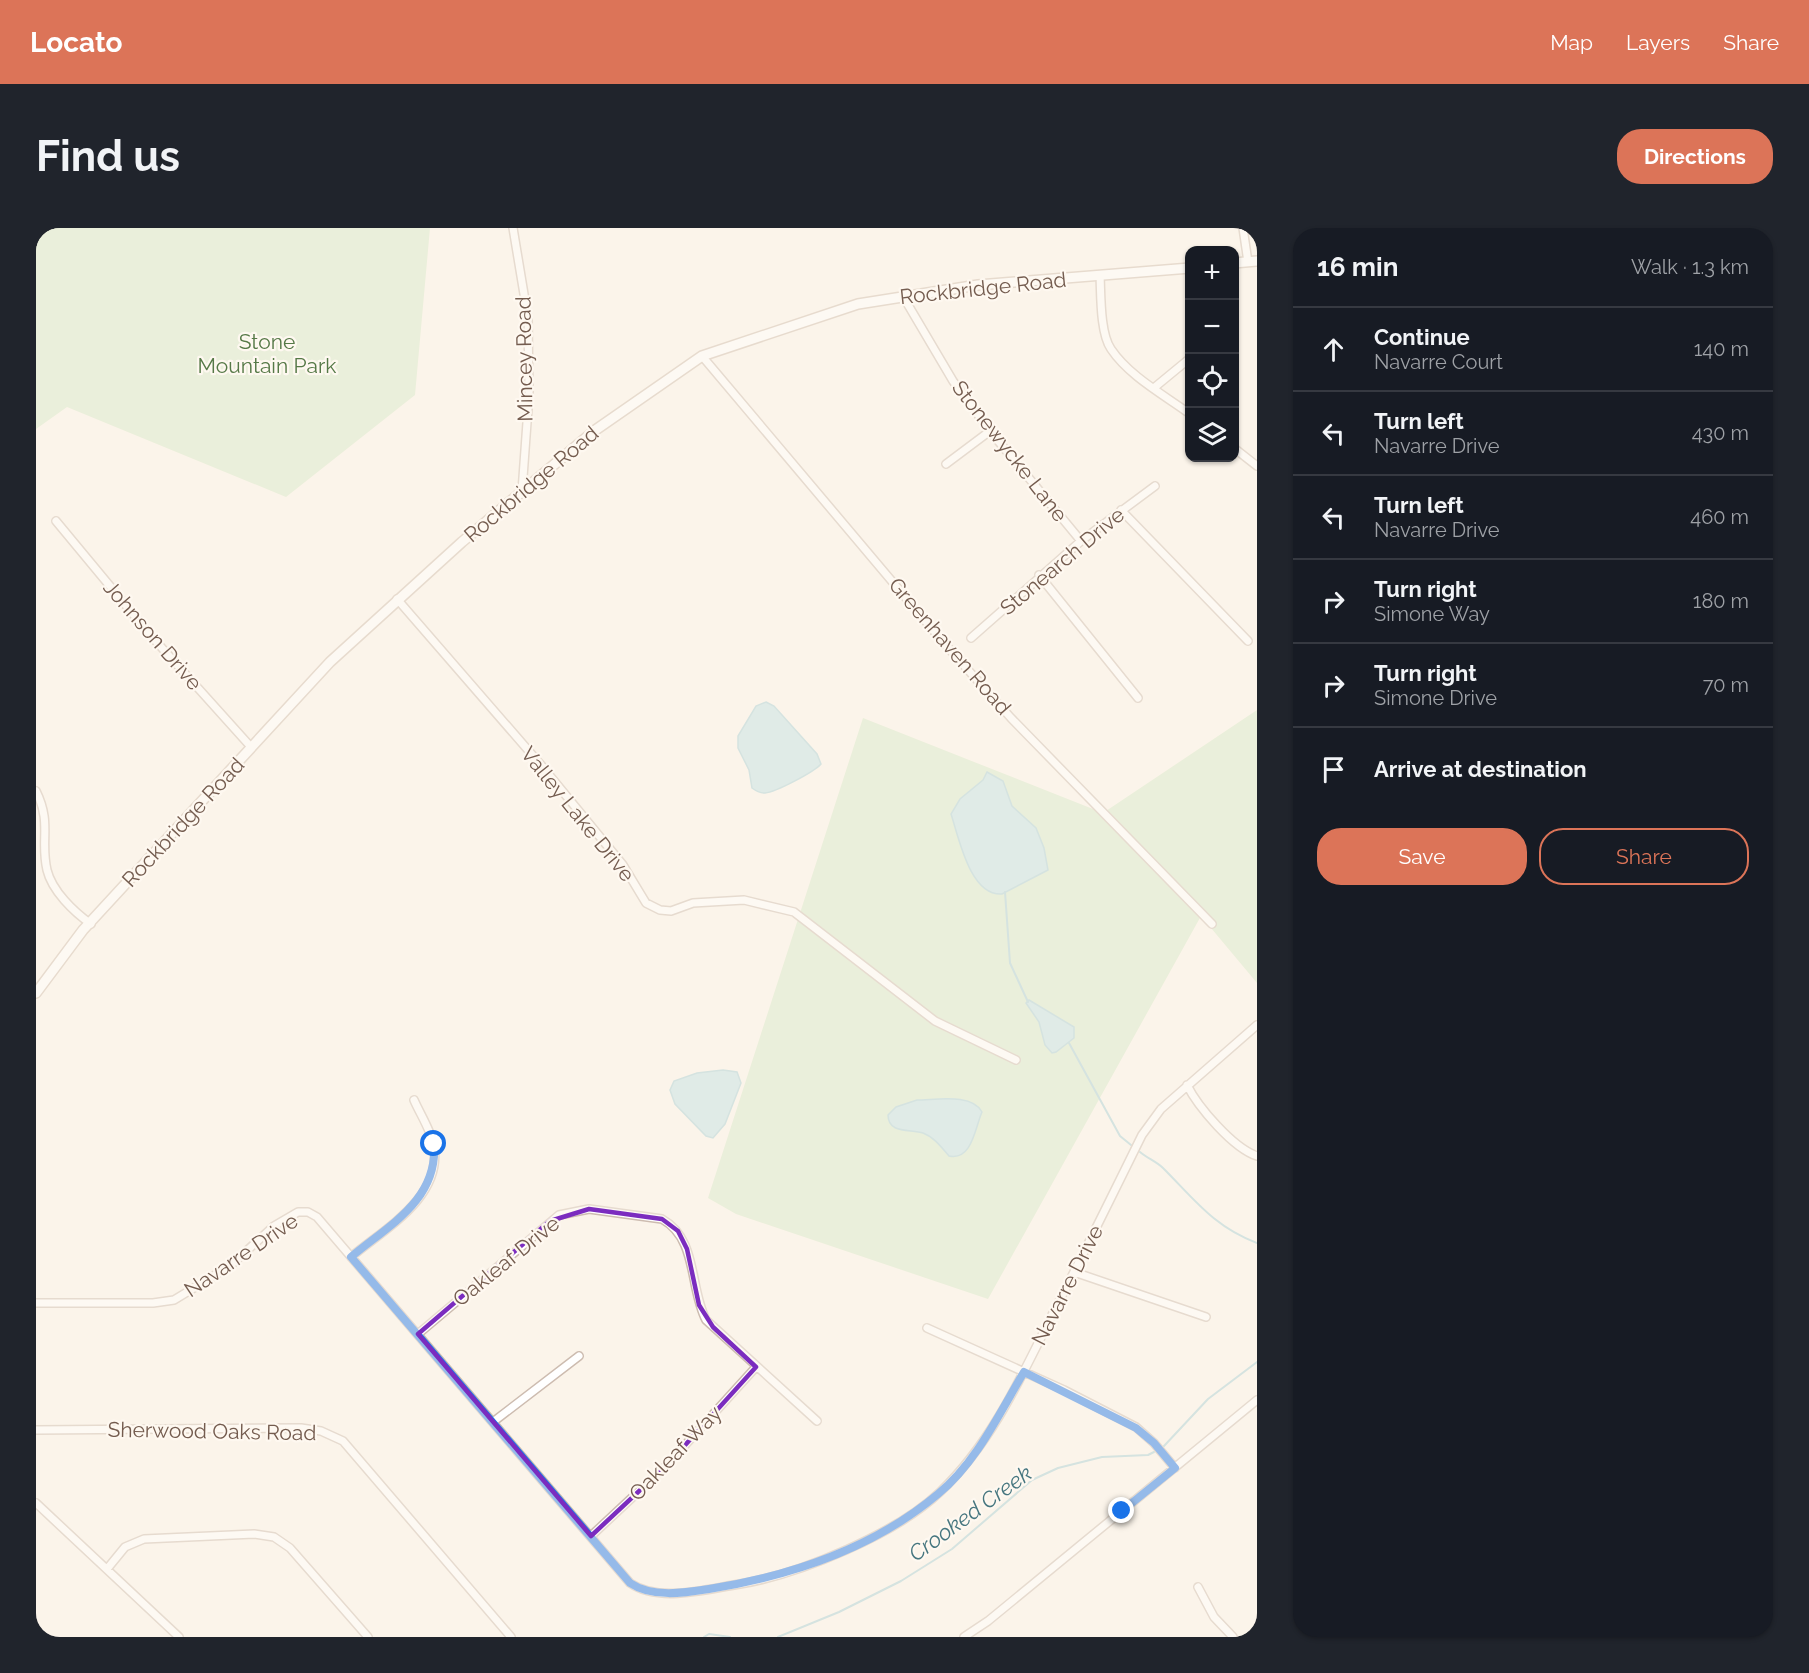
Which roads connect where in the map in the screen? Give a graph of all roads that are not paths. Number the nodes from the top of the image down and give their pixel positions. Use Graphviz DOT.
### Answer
graph roads {
  1 [pos="513,228"];
  2 [pos="1243,228"];
  3 [pos="1252,262"];
  4 [pos="1185,268"];
  5 [pos="1100,276"];
  6 [pos="904,298"];
  7 [pos="702,356"];
  8 [pos="1185,362"];
  9 [pos="1155,387"];
  10 [pos="1185,410"];
  11 [pos="990,431"];
  12 [pos="1239,451"];
  13 [pos="1256,462"];
  14 [pos="946,464"];
  15 [pos="1155,486"];
  16 [pos="522,491"];
  17 [pos="1121,510"];
  18 [pos="56,521"];
  19 [pos="1081,541"];
  20 [pos="1039,575"];
  21 [pos="397,599"];
  22 [pos="971,639"];
  23 [pos="1248,641"];
  24 [pos="1138,698"];
  25 [pos="251,747"];
  26 [pos="36,791"];
  27 [pos="91,924"];
  28 [pos="1212,924"];
  29 [pos="36,993"];
  30 [pos="1257,1025"];
  31 [pos="1016,1060"];
  32 [pos="1187,1085"];
  33 [pos="414,1100"];
  34 [pos="1257,1156"];
  35 [pos="351,1257"];
  36 [pos="1074,1272"];
  37 [pos="36,1303"];
  38 [pos="1206,1317"];
  39 [pos="927,1328"];
  40 [pos="418,1334"];
  41 [pos="579,1356"];
  42 [pos="756,1367"];
  43 [pos="1024,1372"];
  44 [pos="1257,1400"];
  45 [pos="817,1421"];
  46 [pos="493,1422"];
  47 [pos="36,1430"];
  48 [pos="1175,1468"];
  49 [pos="36,1503"];
  50 [pos="591,1536"];
  51 [pos="107,1569"];
  52 [pos="1198,1587"];
  53 [pos="179,1637"];
  54 [pos="368,1637"];
  55 [pos="511,1637"];
  56 [pos="964,1637"];
  57 [pos="1233,1637"];
  1 -- 16 [label="street, Mincey Road"];
  2 -- 3 [label="street"];
  4 -- 5 [label="main road, Rockbridge Road"];
  5 -- 6 [label="main road, Rockbridge Road"];
  5 -- 9 [label="street"];
  6 -- 7 [label="main road, Rockbridge Road"];
  6 -- 11 [label="street, Stonewycke Lane"];
  7 -- 16 [label="main road, Rockbridge Road"];
  7 -- 28 [label="street, Greenhaven Road"];
  8 -- 9 [label="street"];
  9 -- 10 [label="street"];
  11 -- 14 [label="street"];
  11 -- 19 [label="street, Stonewycke Lane"];
  12 -- 13 [label="street"];
  15 -- 17 [label="street, Stonearch Drive"];
  16 -- 21 [label="main road, Rockbridge Road"];
  17 -- 19 [label="street, Stonearch Drive"];
  17 -- 23 [label="street"];
  18 -- 25 [label="street, Johnson Drive"];
  19 -- 20 [label="street, Stonearch Drive"];
  20 -- 22 [label="street, Stonearch Drive"];
  20 -- 24 [label="street"];
  21 -- 25 [label="main road, Rockbridge Road"];
  21 -- 31 [label="street, Valley Lake Drive"];
  25 -- 27 [label="main road, Rockbridge Road"];
  26 -- 27 [label="street"];
  27 -- 29 [label="main road, Rockbridge Road"];
  30 -- 32 [label="street, Navarre Drive"];
  32 -- 34 [label="street"];
  32 -- 36 [label="street, Navarre Drive"];
  33 -- 35 [label="street"];
  35 -- 37 [label="street, Navarre Drive"];
  35 -- 40 [label="street, Navarre Drive"];
  36 -- 38 [label="street"];
  36 -- 43 [label="street, Navarre Drive"];
  39 -- 43 [label="street"];
  40 -- 42 [label="street, Oakleaf Drive"];
  40 -- 46 [label="street, Navarre Drive"];
  41 -- 46 [label="street"];
  42 -- 45 [label="street, Oakleaf Drive"];
  42 -- 50 [label="street, Oakleaf Way"];
  43 -- 48 [label="street"];
  43 -- 50 [label="street, Navarre Drive"];
  44 -- 48 [label="street"];
  46 -- 50 [label="street, Navarre Drive"];
  47 -- 55 [label="street, Sherwood Oaks Road"];
  48 -- 56 [label="street"];
  49 -- 51 [label="street"];
  51 -- 53 [label="street"];
  51 -- 54 [label="street"];
  52 -- 57 [label="street"];
}
